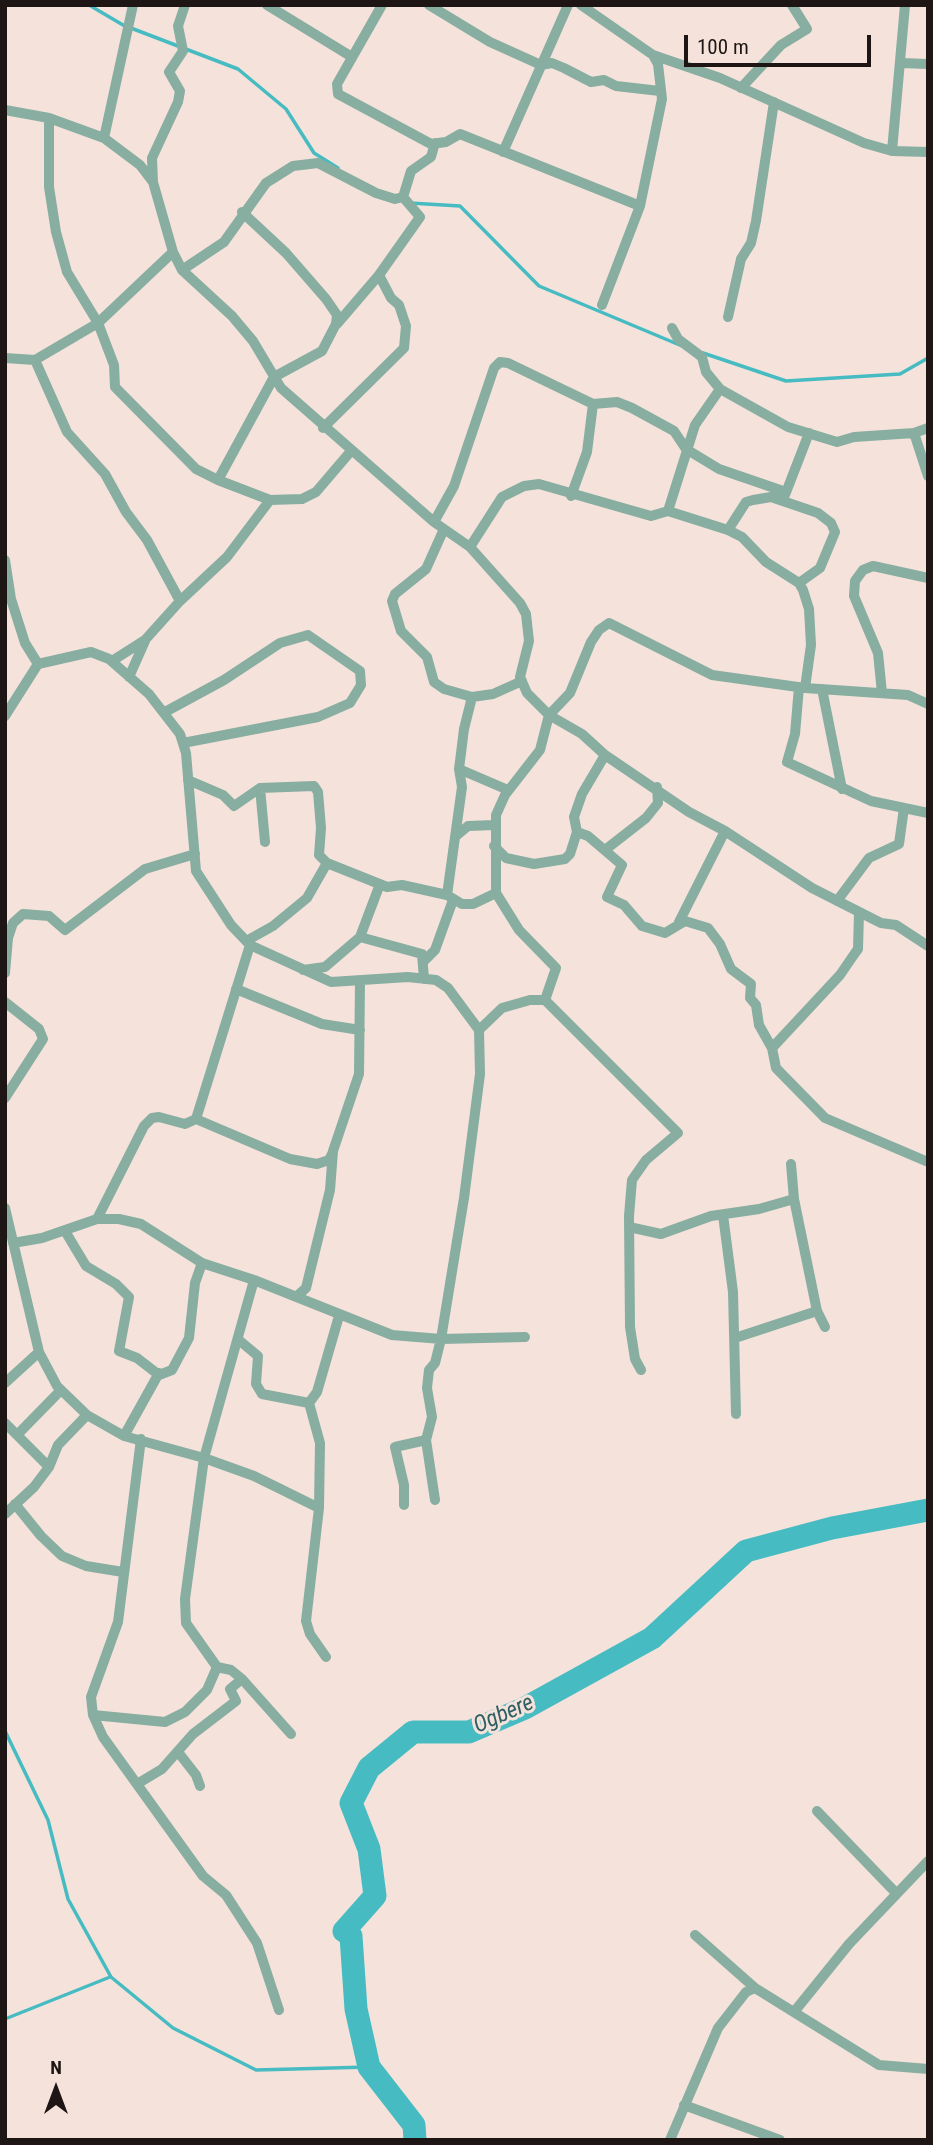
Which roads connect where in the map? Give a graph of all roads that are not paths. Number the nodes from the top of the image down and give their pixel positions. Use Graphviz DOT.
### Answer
graph roads {
  1 [pos="132,5"];
  2 [pos="184,5"];
  3 [pos="267,5"];
  4 [pos="382,5"];
  5 [pos="429,5"];
  6 [pos="568,5"];
  7 [pos="581,5"];
  8 [pos="792,5"];
  9 [pos="905,5"];
  10 [pos="653,55"];
  11 [pos="352,57"];
  12 [pos="901,64"];
  13 [pos="928,64"];
  14 [pos="541,65"];
  15 [pos="741,88"];
  16 [pos="660,91"];
  17 [pos="774,102"];
  18 [pos="5,110"];
  19 [pos="49,118"];
  20 [pos="104,138"];
  21 [pos="435,143"];
  22 [pos="892,151"];
  23 [pos="503,152"];
  24 [pos="928,152"];
  25 [pos="153,182"];
  26 [pos="403,197"];
  27 [pos="639,206"];
  28 [pos="242,212"];
  29 [pos="173,252"];
  30 [pos="182,270"];
  31 [pos="379,275"];
  32 [pos="602,305"];
  33 [pos="727,317"];
  34 [pos="98,323"];
  35 [pos="336,324"];
  36 [pos="672,328"];
  37 [pos="5,358"];
  38 [pos="35,360"];
  39 [pos="274,377"];
  40 [pos="720,389"];
  41 [pos="593,404"];
  42 [pos="323,428"];
  43 [pos="928,428"];
  44 [pos="808,433"];
  45 [pos="914,433"];
  46 [pos="686,449"];
  47 [pos="351,451"];
  48 [pos="928,476"];
  49 [pos="218,480"];
  50 [pos="786,492"];
  51 [pos="571,496"];
  52 [pos="270,500"];
  53 [pos="783,503"];
  54 [pos="668,511"];
  55 [pos="434,522"];
  56 [pos="444,528"];
  57 [pos="728,530"];
  58 [pos="470,547"];
  59 [pos="5,560"];
  60 [pos="928,578"];
  61 [pos="799,583"];
  62 [pos="180,601"];
  63 [pos="145,640"];
  64 [pos="112,661"];
  65 [pos="38,664"];
  66 [pos="129,677"];
  67 [pos="522,681"];
  68 [pos="802,688"];
  69 [pos="822,689"];
  70 [pos="882,693"];
  71 [pos="472,697"];
  72 [pos="928,700"];
  73 [pos="165,712"];
  74 [pos="549,715"];
  75 [pos="5,716"];
  76 [pos="183,743"];
  77 [pos="605,755"];
  78 [pos="459,769"];
  79 [pos="188,780"];
  80 [pos="260,788"];
  81 [pos="657,788"];
  82 [pos="842,789"];
  83 [pos="508,790"];
  84 [pos="905,808"];
  85 [pos="928,813"];
  86 [pos="494,825"];
  87 [pos="725,831"];
  88 [pos="577,832"];
  89 [pos="456,836"];
  90 [pos="265,842"];
  91 [pos="494,846"];
  92 [pos="605,850"];
  93 [pos="195,854"];
  94 [pos="327,863"];
  95 [pos="380,884"];
  96 [pos="496,892"];
  97 [pos="450,897"];
  98 [pos="837,901"];
  99 [pos="859,912"];
  100 [pos="678,922"];
  101 [pos="360,937"];
  102 [pos="249,942"];
  103 [pos="928,946"];
  104 [pos="424,961"];
  105 [pos="302,970"];
  106 [pos="5,972"];
  107 [pos="424,979"];
  108 [pos="360,982"];
  109 [pos="236,989"];
  110 [pos="545,1000"];
  111 [pos="5,1002"];
  112 [pos="360,1030"];
  113 [pos="479,1030"];
  114 [pos="772,1048"];
  115 [pos="5,1098"];
  116 [pos="196,1119"];
  117 [pos="333,1152"];
  118 [pos="928,1162"];
  119 [pos="791,1164"];
  120 [pos="794,1199"];
  121 [pos="723,1214"];
  122 [pos="6,1215"];
  123 [pos="97,1219"];
  124 [pos="629,1227"];
  125 [pos="65,1231"];
  126 [pos="13,1243"];
  127 [pos="202,1263"];
  128 [pos="254,1280"];
  129 [pos="306,1288"];
  130 [pos="296,1297"];
  131 [pos="316,1305"];
  132 [pos="817,1311"];
  133 [pos="339,1316"];
  134 [pos="825,1327"];
  135 [pos="525,1337"];
  136 [pos="735,1338"];
  137 [pos="441,1339"];
  138 [pos="240,1341"];
  139 [pos="39,1352"];
  140 [pos="641,1370"];
  141 [pos="159,1373"];
  142 [pos="5,1383"];
  143 [pos="61,1390"];
  144 [pos="309,1402"];
  145 [pos="736,1413"];
  146 [pos="87,1415"];
  147 [pos="5,1423"];
  148 [pos="18,1434"];
  149 [pos="124,1436"];
  150 [pos="141,1439"];
  151 [pos="426,1440"];
  152 [pos="204,1458"];
  153 [pos="49,1467"];
  154 [pos="435,1500"];
  155 [pos="15,1504"];
  156 [pos="404,1506"];
  157 [pos="319,1508"];
  158 [pos="5,1514"];
  159 [pos="123,1572"];
  160 [pos="326,1657"];
  161 [pos="217,1667"];
  162 [pos="242,1679"];
  163 [pos="93,1714"];
  164 [pos="291,1734"];
  165 [pos="178,1752"];
  166 [pos="137,1784"];
  167 [pos="200,1786"];
  168 [pos="817,1811"];
  169 [pos="928,1861"];
  170 [pos="896,1893"];
  171 [pos="695,1935"];
  172 [pos="755,1988"];
  173 [pos="279,2010"];
  174 [pos="794,2012"];
  175 [pos="928,2069"];
  176 [pos="684,2105"];
  177 [pos="670,2140"];
  178 [pos="780,2140"];
  1 -- 20 [label="street"];
  2 -- 25 [label="street"];
  3 -- 11 [label="street"];
  4 -- 11 [label="street"];
  5 -- 14 [label="street"];
  6 -- 14 [label="street"];
  7 -- 10 [label="street"];
  8 -- 15 [label="street"];
  9 -- 12 [label="street"];
  10 -- 15 [label="street"];
  10 -- 16 [label="street"];
  11 -- 21 [label="street"];
  12 -- 13 [label="street"];
  12 -- 22 [label="street"];
  14 -- 16 [label="street"];
  14 -- 23 [label="street"];
  15 -- 17 [label="street"];
  16 -- 27 [label="street"];
  17 -- 22 [label="street"];
  17 -- 33 [label="street"];
  18 -- 19 [label="street"];
  19 -- 20 [label="street"];
  19 -- 34 [label="street"];
  20 -- 25 [label="street"];
  21 -- 23 [label="street"];
  21 -- 26 [label="street"];
  22 -- 24 [label="street"];
  23 -- 27 [label="street"];
  25 -- 29 [label="street"];
  26 -- 28 [label="street"];
  26 -- 31 [label="street"];
  27 -- 32 [label="street"];
  28 -- 30 [label="street"];
  28 -- 35 [label="street"];
  29 -- 30 [label="street"];
  29 -- 34 [label="street"];
  30 -- 39 [label="street"];
  31 -- 35 [label="street"];
  31 -- 42 [label="street"];
  34 -- 38 [label="street"];
  34 -- 49 [label="street"];
  35 -- 39 [label="street"];
  36 -- 40 [label="street"];
  37 -- 38 [label="street"];
  38 -- 62 [label="street"];
  39 -- 42 [label="street"];
  39 -- 49 [label="street"];
  40 -- 44 [label="street"];
  40 -- 46 [label="street"];
  41 -- 46 [label="street"];
  41 -- 51 [label="street"];
  41 -- 55 [label="street"];
  42 -- 47 [label="street"];
  43 -- 45 [label="street"];
  44 -- 45 [label="street"];
  44 -- 50 [label="street"];
  45 -- 48 [label="street"];
  46 -- 50 [label="street"];
  46 -- 54 [label="street"];
  47 -- 52 [label="street"];
  47 -- 55 [label="street"];
  49 -- 52 [label="street"];
  50 -- 53 [label="street"];
  51 -- 54 [label="street"];
  51 -- 58 [label="street"];
  52 -- 62 [label="street"];
  53 -- 57 [label="street"];
  53 -- 61 [label="street"];
  54 -- 57 [label="street"];
  55 -- 56 [label="street"];
  56 -- 58 [label="street"];
  56 -- 71 [label="street"];
  57 -- 61 [label="street"];
  58 -- 67 [label="street"];
  59 -- 65 [label="street"];
  60 -- 70 [label="street"];
  61 -- 68 [label="street"];
  62 -- 63 [label="street"];
  63 -- 64 [label="street"];
  63 -- 66 [label="street"];
  64 -- 65 [label="street"];
  64 -- 66 [label="street"];
  65 -- 75 [label="street"];
  66 -- 73 [label="street"];
  67 -- 71 [label="street"];
  67 -- 74 [label="street"];
  68 -- 69 [label="street"];
  68 -- 74 [label="street"];
  68 -- 82 [label="street"];
  69 -- 70 [label="street"];
  69 -- 82 [label="street"];
  70 -- 72 [label="street"];
  71 -- 78 [label="street"];
  73 -- 76 [label="street"];
  73 -- 76 [label="street"];
  74 -- 77 [label="street"];
  74 -- 83 [label="street"];
  76 -- 79 [label="street"];
  77 -- 81 [label="street"];
  77 -- 88 [label="street"];
  78 -- 83 [label="street"];
  78 -- 89 [label="street"];
  79 -- 80 [label="street"];
  79 -- 93 [label="street"];
  80 -- 90 [label="street"];
  80 -- 94 [label="street"];
  81 -- 87 [label="street"];
  81 -- 92 [label="street"];
  82 -- 84 [label="street"];
  83 -- 86 [label="street"];
  84 -- 85 [label="street"];
  84 -- 98 [label="street"];
  86 -- 89 [label="street"];
  86 -- 91 [label="street"];
  87 -- 98 [label="street"];
  87 -- 100 [label="street"];
  88 -- 91 [label="street"];
  88 -- 92 [label="street"];
  89 -- 97 [label="street"];
  91 -- 96 [label="street"];
  92 -- 100 [label="street"];
  93 -- 102 [label="street"];
  93 -- 106 [label="street"];
  94 -- 95 [label="street"];
  94 -- 102 [label="street"];
  95 -- 97 [label="street"];
  95 -- 101 [label="street"];
  96 -- 97 [label="street"];
  96 -- 110 [label="street"];
  97 -- 104 [label="street"];
  98 -- 99 [label="street"];
  99 -- 103 [label="street"];
  99 -- 114 [label="street"];
  100 -- 114 [label="street"];
  101 -- 104 [label="street"];
  101 -- 105 [label="street"];
  102 -- 105 [label="street"];
  102 -- 109 [label="street"];
  104 -- 107 [label="street"];
  105 -- 108 [label="street"];
  107 -- 108 [label="street"];
  107 -- 113 [label="street"];
  108 -- 112 [label="street"];
  109 -- 112 [label="street"];
  109 -- 116 [label="street"];
  110 -- 113 [label="street"];
  110 -- 124 [label="street"];
  111 -- 115 [label="street"];
  112 -- 117 [label="street"];
  113 -- 137 [label="street"];
  114 -- 118 [label="street"];
  116 -- 117 [label="street"];
  116 -- 123 [label="street"];
  117 -- 129 [label="street"];
  119 -- 120 [label="street"];
  120 -- 121 [label="street"];
  120 -- 132 [label="street"];
  121 -- 124 [label="street"];
  121 -- 136 [label="street"];
  122 -- 126 [label="street"];
  123 -- 125 [label="street"];
  123 -- 127 [label="street"];
  124 -- 140 [label="street"];
  125 -- 126 [label="street"];
  125 -- 141 [label="street"];
  126 -- 139 [label="street"];
  127 -- 128 [label="street"];
  127 -- 141 [label="street"];
  128 -- 130 [label="street"];
  128 -- 138 [label="street"];
  129 -- 130 [label="street"];
  129 -- 131 [label="street"];
  130 -- 131 [label="street"];
  131 -- 133 [label="street"];
  132 -- 134 [label="street"];
  132 -- 136 [label="street"];
  133 -- 137 [label="street"];
  133 -- 144 [label="street"];
  135 -- 137 [label="street"];
  136 -- 145 [label="street"];
  137 -- 151 [label="street"];
  138 -- 144 [label="street"];
  138 -- 152 [label="street"];
  139 -- 142 [label="street"];
  139 -- 143 [label="street"];
  141 -- 149 [label="street"];
  143 -- 146 [label="street"];
  143 -- 148 [label="street"];
  144 -- 157 [label="street"];
  146 -- 149 [label="street"];
  146 -- 153 [label="street"];
  147 -- 148 [label="street"];
  148 -- 153 [label="street"];
  149 -- 150 [label="street"];
  150 -- 152 [label="street"];
  150 -- 159 [label="street"];
  151 -- 154 [label="street"];
  151 -- 156 [label="street"];
  152 -- 157 [label="street"];
  152 -- 161 [label="street"];
  153 -- 155 [label="street"];
  155 -- 158 [label="street"];
  155 -- 159 [label="street"];
  157 -- 160 [label="street"];
  159 -- 163 [label="street"];
  161 -- 162 [label="street"];
  161 -- 163 [label="street"];
  162 -- 164 [label="street"];
  162 -- 165 [label="street"];
  163 -- 166 [label="street"];
  165 -- 166 [label="street"];
  165 -- 167 [label="street"];
  166 -- 173 [label="street"];
  168 -- 170 [label="street"];
  169 -- 170 [label="street"];
  170 -- 174 [label="street"];
  171 -- 172 [label="street"];
  172 -- 174 [label="street"];
  172 -- 176 [label="street"];
  174 -- 175 [label="street"];
  176 -- 177 [label="street"];
  176 -- 178 [label="street"];
}
